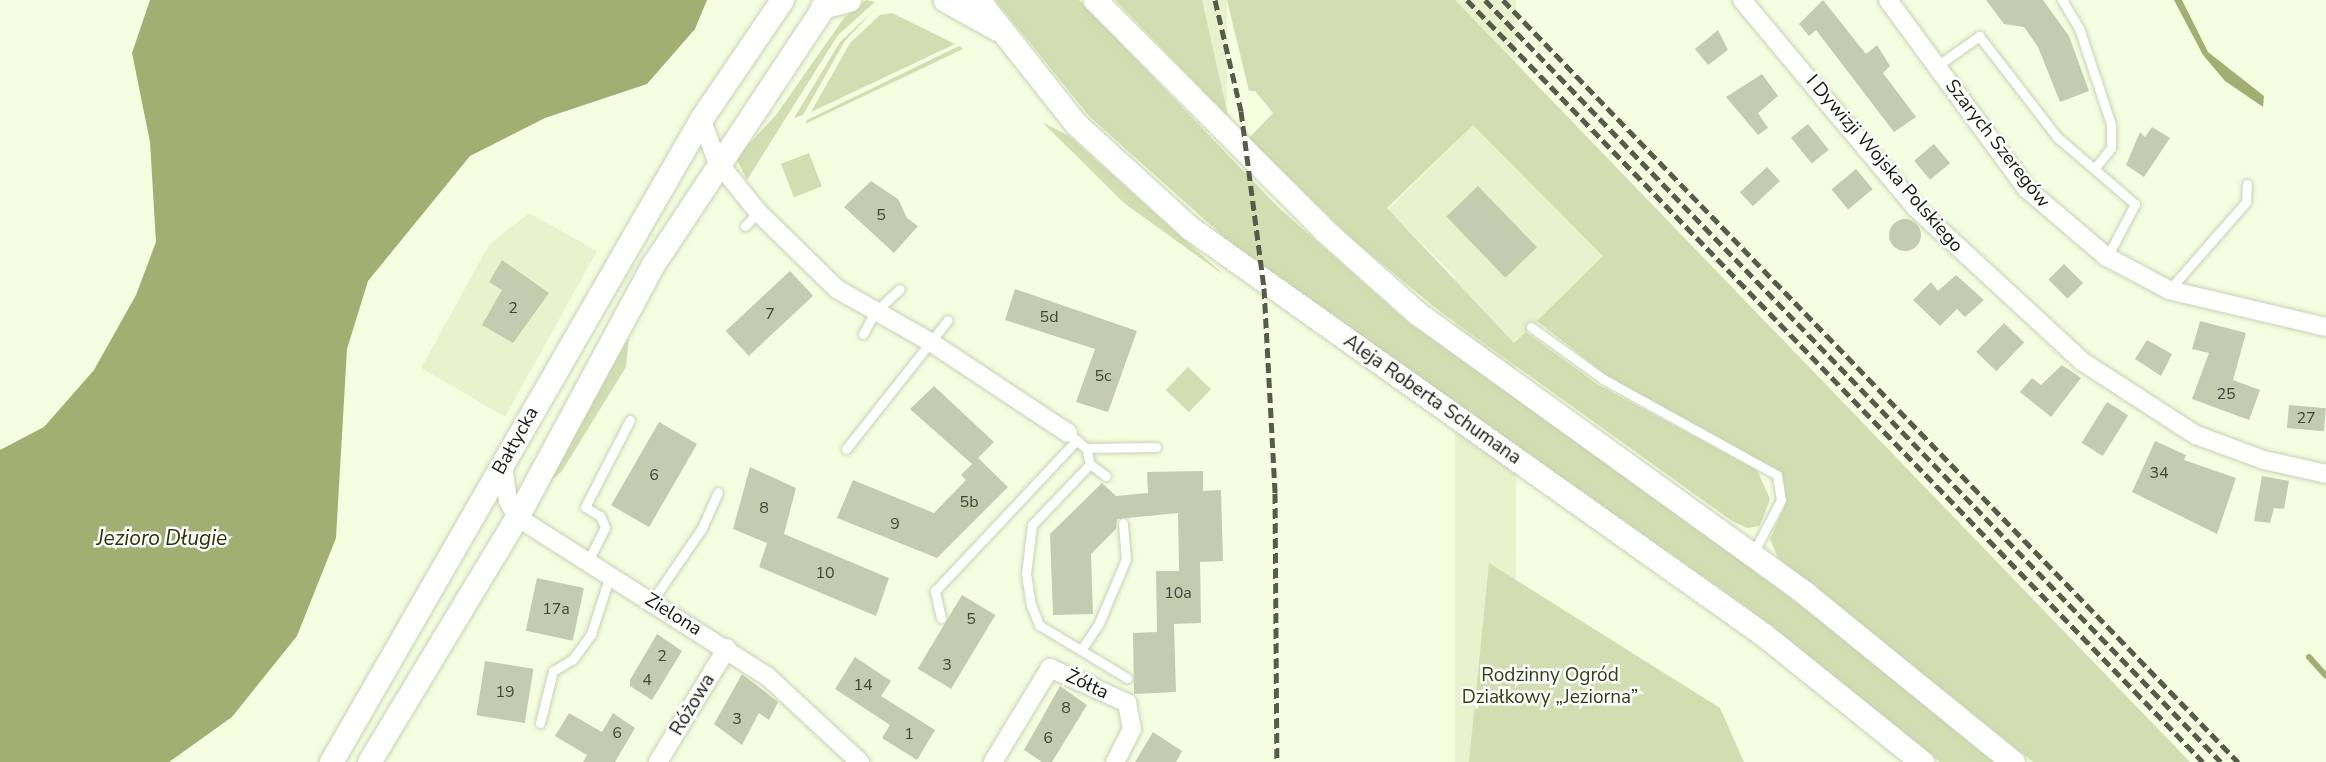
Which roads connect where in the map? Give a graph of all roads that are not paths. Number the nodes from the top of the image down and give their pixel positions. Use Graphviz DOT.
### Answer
graph roads {
  1 [pos="782,0"];
  2 [pos="849,0"];
  3 [pos="945,0"];
  4 [pos="978,0"];
  5 [pos="1095,0"];
  6 [pos="1742,0"];
  7 [pos="1888,0"];
  8 [pos="2062,0"];
  9 [pos="825,3"];
  10 [pos="998,29"];
  11 [pos="1937,66"];
  12 [pos="701,119"];
  13 [pos="717,160"];
  14 [pos="2094,169"];
  15 [pos="2247,184"];
  16 [pos="758,212"];
  17 [pos="745,226"];
  18 [pos="2107,257"];
  19 [pos="900,289"];
  20 [pos="2169,290"];
  21 [pos="874,313"];
  22 [pos="948,320"];
  23 [pos="1531,327"];
  24 [pos="2326,327"];
  25 [pos="863,334"];
  26 [pos="932,343"];
  27 [pos="630,420"];
  28 [pos="1072,437"];
  29 [pos="1156,447"];
  30 [pos="1086,448"];
  31 [pos="846,449"];
  32 [pos="1090,464"];
  33 [pos="503,465"];
  34 [pos="2326,474"];
  35 [pos="1106,476"];
  36 [pos="718,492"];
  37 [pos="517,517"];
  38 [pos="1123,523"];
  39 [pos="1752,554"];
  40 [pos="588,561"];
  41 [pos="610,575"];
  42 [pos="652,601"];
  43 [pos="941,618"];
  44 [pos="727,648"];
  45 [pos="1081,650"];
  46 [pos="1127,678"];
  47 [pos="540,723"];
  48 [pos="331,762"];
  49 [pos="369,762"];
  50 [pos="659,762"];
  51 [pos="860,762"];
  52 [pos="993,762"];
  53 [pos="1115,762"];
  54 [pos="1922,762"];
  55 [pos="2013,762"];
  1 -- 12 [label="main road, Bałtycka"];
  2 -- 9 [label="main road"];
  3 -- 10 [label="main road"];
  4 -- 10 [label="main road, Aleja Roberta Schumana"];
  5 -- 39 [label="main road"];
  6 -- 34 [label="street, I Dywizji Wojska Polskiego"];
  7 -- 11 [label="street, Szarych Szeregów"];
  8 -- 14 [label="lane"];
  9 -- 13 [label="main road, Bałtycka"];
  10 -- 54 [label="main road, Aleja Roberta Schumana"];
  11 -- 14 [label="lane"];
  11 -- 18 [label="street, Szarych Szeregów"];
  12 -- 13 [label="street"];
  12 -- 33 [label="main road, Bałtycka"];
  13 -- 16 [label="street"];
  13 -- 37 [label="main road, Bałtycka"];
  14 -- 18 [label="lane"];
  15 -- 20 [label="lane"];
  16 -- 17 [label="lane"];
  16 -- 21 [label="street"];
  18 -- 20 [label="street, Szarych Szeregów"];
  19 -- 21 [label="lane"];
  20 -- 24 [label="street, Szarych Szeregów"];
  21 -- 25 [label="lane"];
  21 -- 26 [label="street"];
  22 -- 26 [label="lane"];
  23 -- 39 [label="lane"];
  26 -- 28 [label="street"];
  26 -- 31 [label="lane"];
  27 -- 40 [label="lane"];
  28 -- 30 [label="lane"];
  28 -- 43 [label="lane"];
  29 -- 30 [label="lane"];
  30 -- 32 [label="lane"];
  32 -- 35 [label="lane"];
  32 -- 45 [label="lane"];
  33 -- 37 [label="street"];
  33 -- 48 [label="main road, Bałtycka"];
  36 -- 42 [label="lane"];
  37 -- 40 [label="street, Zielona"];
  37 -- 49 [label="main road, Bałtycka"];
  38 -- 45 [label="lane"];
  39 -- 55 [label="main road"];
  40 -- 41 [label="street, Zielona"];
  41 -- 42 [label="street, Zielona"];
  41 -- 47 [label="lane"];
  42 -- 44 [label="street, Zielona"];
  44 -- 50 [label="street, Różowa"];
  44 -- 51 [label="street, Zielona"];
  45 -- 46 [label="lane"];
  52 -- 53 [label="street, Żółta"];
}
